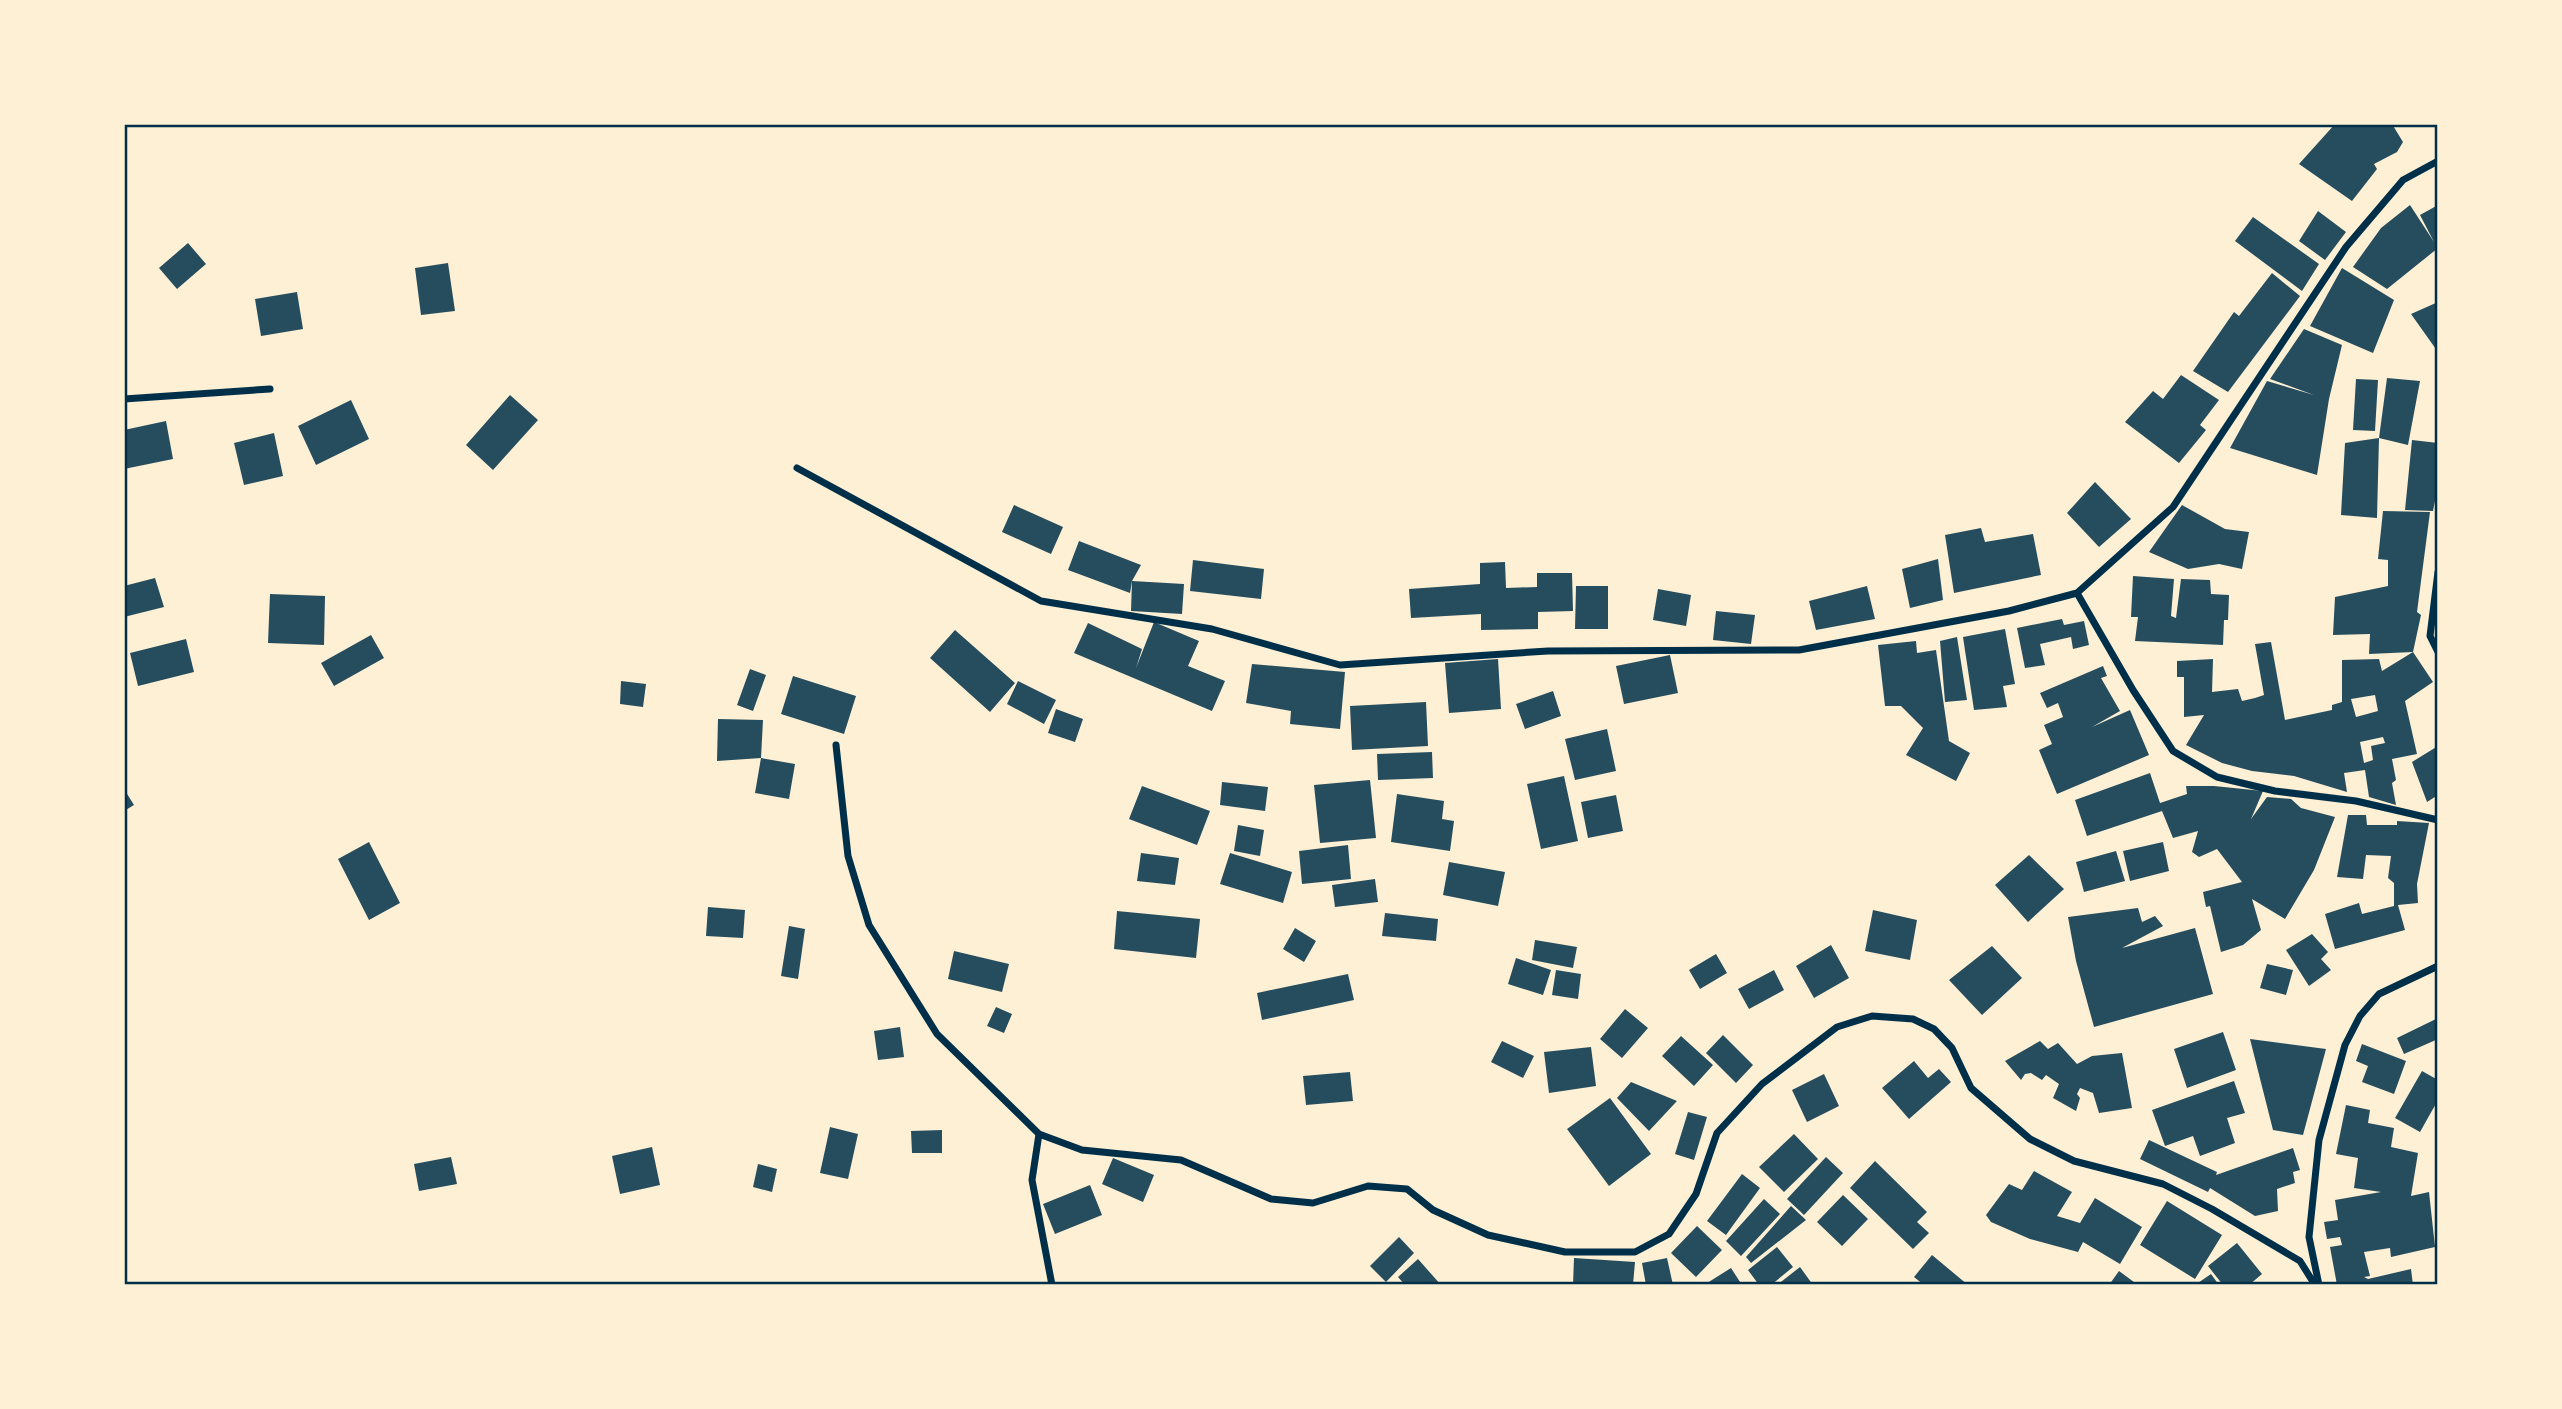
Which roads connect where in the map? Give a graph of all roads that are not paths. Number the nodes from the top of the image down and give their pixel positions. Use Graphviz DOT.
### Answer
graph roads {
  1 [pos="2438,161"];
  2 [pos="270,389"];
  3 [pos="124,399"];
  4 [pos="797,468"];
  5 [pos="2438,572"];
  6 [pos="2077,593"];
  7 [pos="2438,652"];
  8 [pos="836,745"];
  9 [pos="2438,820"];
  10 [pos="2438,966"];
  11 [pos="1039,1134"];
  12 [pos="1052,1285"];
  13 [pos="2317,1285"];
  1 -- 6 [label="street"];
  2 -- 3 [label="street"];
  4 -- 6 [label="street"];
  5 -- 7 [label="street"];
  6 -- 9 [label="street"];
  8 -- 11 [label="street"];
  10 -- 13 [label="street"];
  11 -- 12 [label="street"];
  11 -- 13 [label="street"];
}
